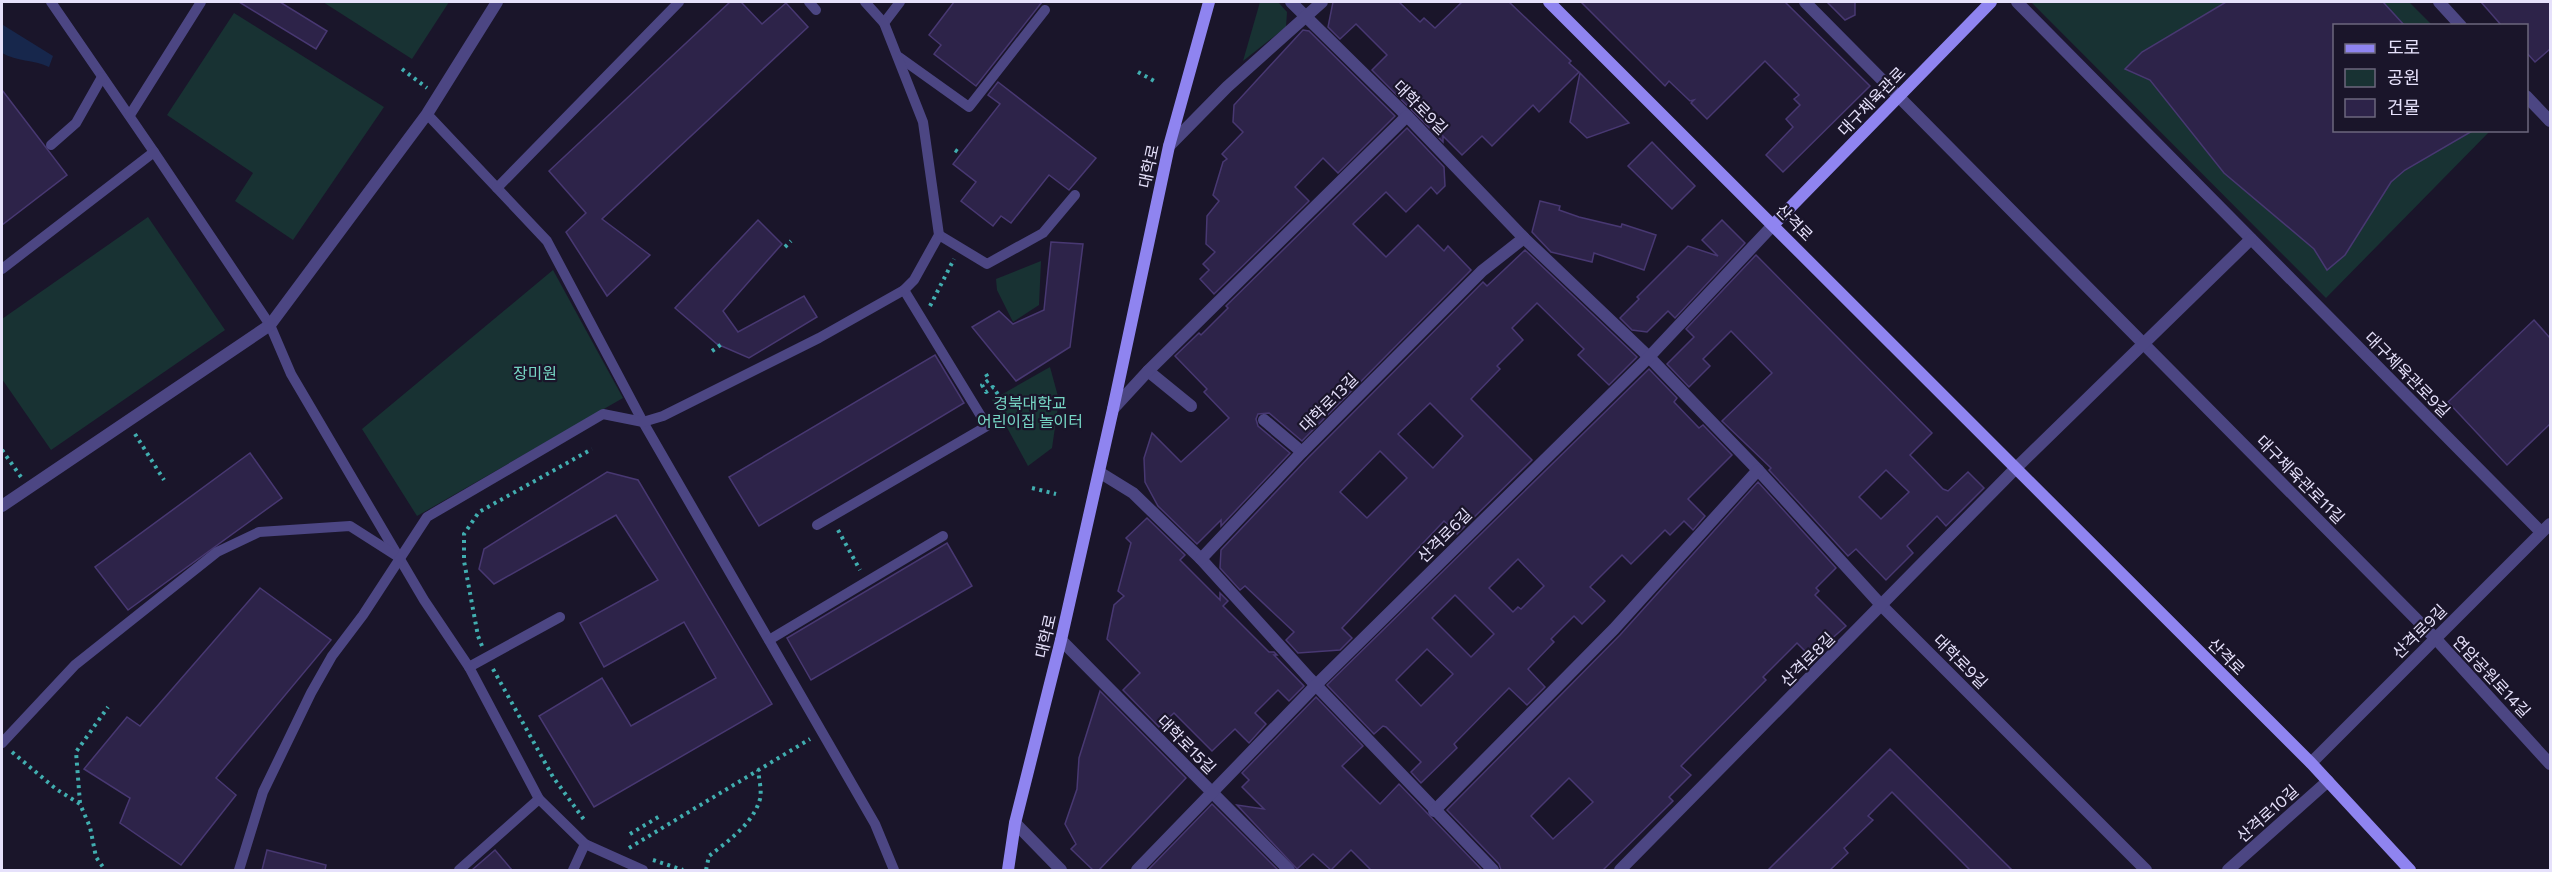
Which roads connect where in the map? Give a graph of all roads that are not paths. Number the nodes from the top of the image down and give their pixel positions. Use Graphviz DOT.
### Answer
graph roads {
  1 [pos="51,2"];
  2 [pos="201,2"];
  3 [pos="497,2"];
  4 [pos="679,2"];
  5 [pos="865,2"];
  6 [pos="900,2"];
  7 [pos="1209,2"];
  8 [pos="1291,2"];
  9 [pos="1322,2"];
  10 [pos="1549,2"];
  11 [pos="1805,2"];
  12 [pos="1991,2"];
  13 [pos="2017,2"];
  14 [pos="2439,2"];
  15 [pos="1045,10"];
  16 [pos="1306,17"];
  17 [pos="884,22"];
  18 [pos="2460,24"];
  19 [pos="898,57"];
  20 [pos="102,77"];
  21 [pos="1899,97"];
  22 [pos="2528,98"];
  23 [pos="427,114"];
  24 [pos="130,115"];
  25 [pos="1407,116"];
  26 [pos="2550,121"];
  27 [pos="51,145"];
  28 [pos="1169,146"];
  29 [pos="154,152"];
  30 [pos="497,188"];
  31 [pos="1075,195"];
  32 [pos="1774,224"];
  33 [pos="939,235"];
  34 [pos="1524,238"];
  35 [pos="2251,239"];
  36 [pos="2,269"];
  37 [pos="904,290"];
  38 [pos="270,325"];
  39 [pos="2144,343"];
  40 [pos="1649,357"];
  41 [pos="1148,370"];
  42 [pos="1191,406"];
  43 [pos="1113,409"];
  44 [pos="1264,420"];
  45 [pos="643,422"];
  46 [pos="1302,452"];
  47 [pos="2015,469"];
  48 [pos="1758,470"];
  49 [pos="1099,472"];
  50 [pos="2,506"];
  51 [pos="817,525"];
  52 [pos="2546,528"];
  53 [pos="943,536"];
  54 [pos="399,558"];
  55 [pos="1201,559"];
  56 [pos="1882,606"];
  57 [pos="560,617"];
  58 [pos="2435,638"];
  59 [pos="769,640"];
  60 [pos="1061,640"];
  61 [pos="469,667"];
  62 [pos="1316,685"];
  63 [pos="2,742"];
  64 [pos="2311,763"];
  65 [pos="2550,764"];
  66 [pos="2328,781"];
  67 [pos="1213,794"];
  68 [pos="539,799"];
  69 [pos="1434,811"];
  70 [pos="1015,823"];
  71 [pos="585,844"];
  72 [pos="617,866"];
  73 [pos="238,870"];
  74 [pos="459,870"];
  75 [pos="573,870"];
  76 [pos="644,870"];
  77 [pos="894,870"];
  78 [pos="1008,870"];
  79 [pos="1061,870"];
  80 [pos="1137,870"];
  81 [pos="1289,870"];
  82 [pos="1493,870"];
  83 [pos="1620,870"];
  84 [pos="2146,870"];
  85 [pos="2228,870"];
  86 [pos="2410,870"];
  1 -- 20 [label="lane"];
  2 -- 24 [label="lane"];
  3 -- 23 [label="street"];
  4 -- 30 [label="lane"];
  5 -- 17 [label="lane"];
  6 -- 17 [label="lane"];
  7 -- 28 [label="street, 대학로"];
  8 -- 16 [label="street, 대학로9길"];
  9 -- 16 [label="street"];
  10 -- 32 [label="street, 산격로"];
  11 -- 21 [label="street, 대구체육관로11길"];
  12 -- 21 [label="street, 대구체육관로"];
  13 -- 35 [label="street, 대구체육관로9길"];
  14 -- 18 [label="street"];
  15 -- 19 [label="lane"];
  16 -- 25 [label="street, 대학로9길"];
  16 -- 28 [label="street"];
  17 -- 19 [label="lane"];
  19 -- 33 [label="lane"];
  20 -- 24 [label="lane"];
  20 -- 27 [label="lane"];
  21 -- 32 [label="street, 대구체육관로"];
  21 -- 39 [label="street, 대구체육관로11길"];
  22 -- 26 [label="street"];
  23 -- 30 [label="lane"];
  23 -- 38 [label="street"];
  24 -- 29 [label="lane"];
  25 -- 34 [label="street, 대학로9길"];
  25 -- 41 [label="street, 대학로"];
  28 -- 43 [label="street, 대학로"];
  29 -- 36 [label="lane"];
  29 -- 38 [label="lane"];
  30 -- 45 [label="lane"];
  31 -- 33 [label="lane"];
  32 -- 40 [label="street, 산격로6길"];
  32 -- 47 [label="street, 산격로"];
  33 -- 37 [label="lane"];
  34 -- 40 [label="street, 대학로9길"];
  34 -- 46 [label="street, 대학로13길"];
  35 -- 39 [label="street"];
  35 -- 52 [label="street, 대구체육관로9길"];
  37 -- 45 [label="lane"];
  37 -- 51 [label="lane"];
  38 -- 50 [label="street"];
  38 -- 54 [label="lane"];
  39 -- 47 [label="street"];
  39 -- 58 [label="street, 대구체육관로11길"];
  40 -- 48 [label="street, 대학로9길"];
  40 -- 62 [label="street, 산격로6길"];
  41 -- 42 [label="street"];
  41 -- 43 [label="street, 대학로"];
  43 -- 49 [label="street, 대학로"];
  44 -- 46 [label="street"];
  45 -- 54 [label="lane"];
  45 -- 59 [label="lane"];
  46 -- 55 [label="street, 대학로13길"];
  47 -- 56 [label="street, 산격로8길"];
  47 -- 64 [label="street, 산격로"];
  48 -- 56 [label="street, 대학로9길"];
  48 -- 69 [label="street"];
  49 -- 55 [label="street"];
  49 -- 60 [label="street, 대학로"];
  52 -- 58 [label="street, 산격로9길"];
  53 -- 59 [label="lane"];
  54 -- 61 [label="lane"];
  54 -- 63 [label="lane"];
  54 -- 73 [label="lane"];
  55 -- 62 [label="street"];
  56 -- 83 [label="street, 산격로8길"];
  56 -- 84 [label="street, 대학로9길"];
  57 -- 61 [label="lane"];
  58 -- 64 [label="street, 산격로9길"];
  58 -- 65 [label="street, 연암공원로14길"];
  59 -- 77 [label="lane"];
  60 -- 67 [label="street, 대학로15길"];
  60 -- 70 [label="street, 대학로"];
  61 -- 68 [label="lane"];
  62 -- 67 [label="street, 산격로6길"];
  62 -- 69 [label="street"];
  64 -- 66 [label="street, 산격로"];
  66 -- 85 [label="street, 산격로10길"];
  66 -- 86 [label="street, 산격로"];
  67 -- 80 [label="street, 산격로6길"];
  67 -- 81 [label="street, 대학로15길"];
  68 -- 71 [label="lane"];
  68 -- 74 [label="lane"];
  69 -- 82 [label="street"];
  70 -- 78 [label="street, 대학로"];
  70 -- 79 [label="street"];
  71 -- 72 [label="lane"];
  71 -- 75 [label="lane"];
  72 -- 76 [label="lane"];
}
